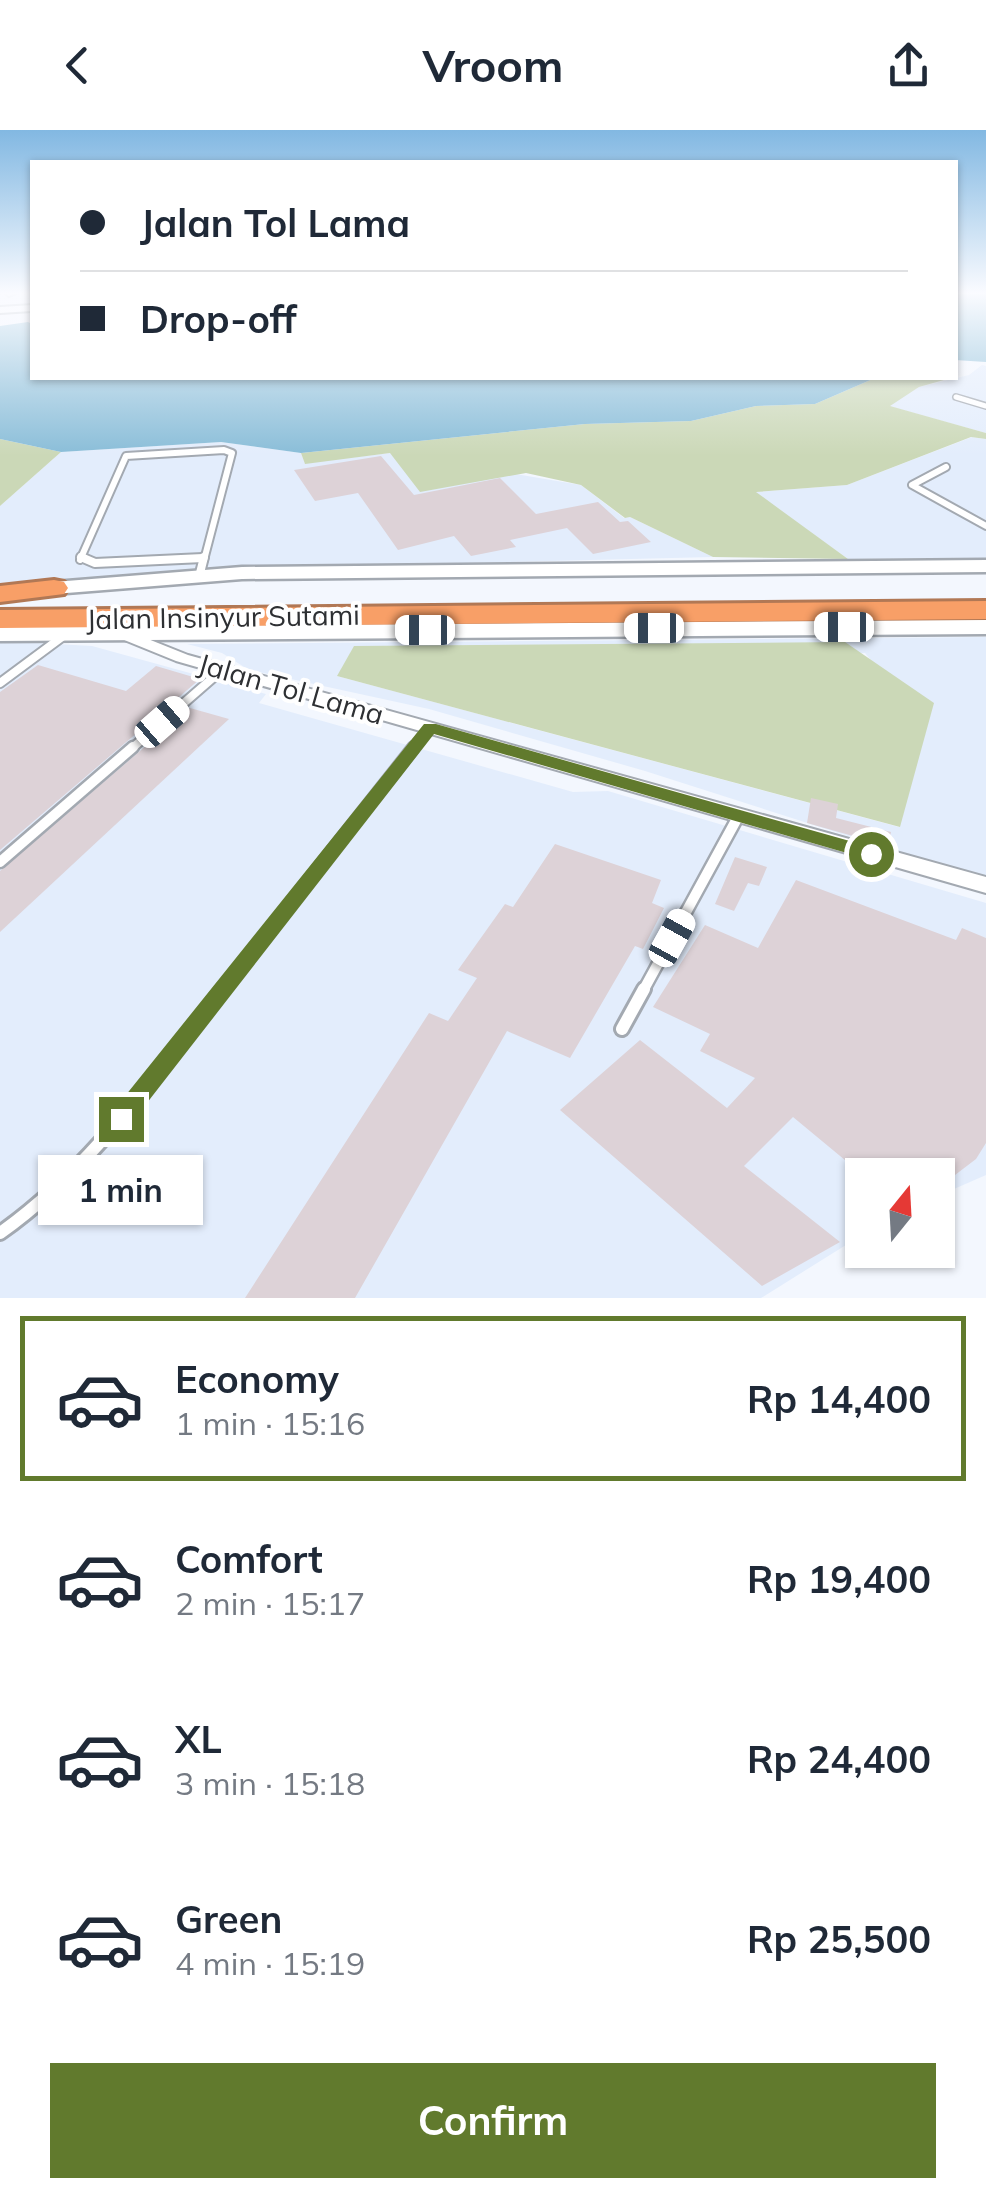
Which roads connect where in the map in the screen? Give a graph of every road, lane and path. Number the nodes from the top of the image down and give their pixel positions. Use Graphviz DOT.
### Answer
graph roads {
  1 [pos="956,397"];
  2 [pos="986,406"];
  3 [pos="946,467"];
  4 [pos="986,526"];
  5 [pos="986,566"];
  6 [pos="201,568"];
  7 [pos="54,588"];
  8 [pos="0,592"];
  9 [pos="986,596"];
  10 [pos="0,604"];
  11 [pos="986,610"];
  12 [pos="0,619"];
  13 [pos="986,627"];
  14 [pos="118,632"];
  15 [pos="69,633"];
  16 [pos="0,634"];
  17 [pos="223,669"];
  18 [pos="0,683"];
  19 [pos="430,728"];
  20 [pos="739,815"];
  21 [pos="0,862"];
  22 [pos="986,885"];
  23 [pos="622,1029"];
  24 [pos="0,1233"];
  1 -- 2 [label="lane"];
  3 -- 4 [label="lane"];
  5 -- 6 [label="street"];
  6 -- 6 [label="lane"];
  6 -- 7 [label="street"];
  7 -- 8 [label="highway"];
  9 -- 10 [label="highway, Jalan Insinyur Sutami"];
  11 -- 12 [label="highway, Jalan Insinyur Sutami"];
  13 -- 14 [label="street"];
  14 -- 15 [label="street"];
  14 -- 17 [label="street, Jalan Tol Lama"];
  15 -- 16 [label="street"];
  15 -- 18 [label="lane"];
  17 -- 19 [label="street, Jalan Tol Lama"];
  17 -- 21 [label="lane"];
  19 -- 20 [label="street, Jalan Tol Lama"];
  19 -- 24 [label="lane"];
  20 -- 22 [label="street, Jalan Tol Lama"];
  20 -- 23 [label="lane"];
}
